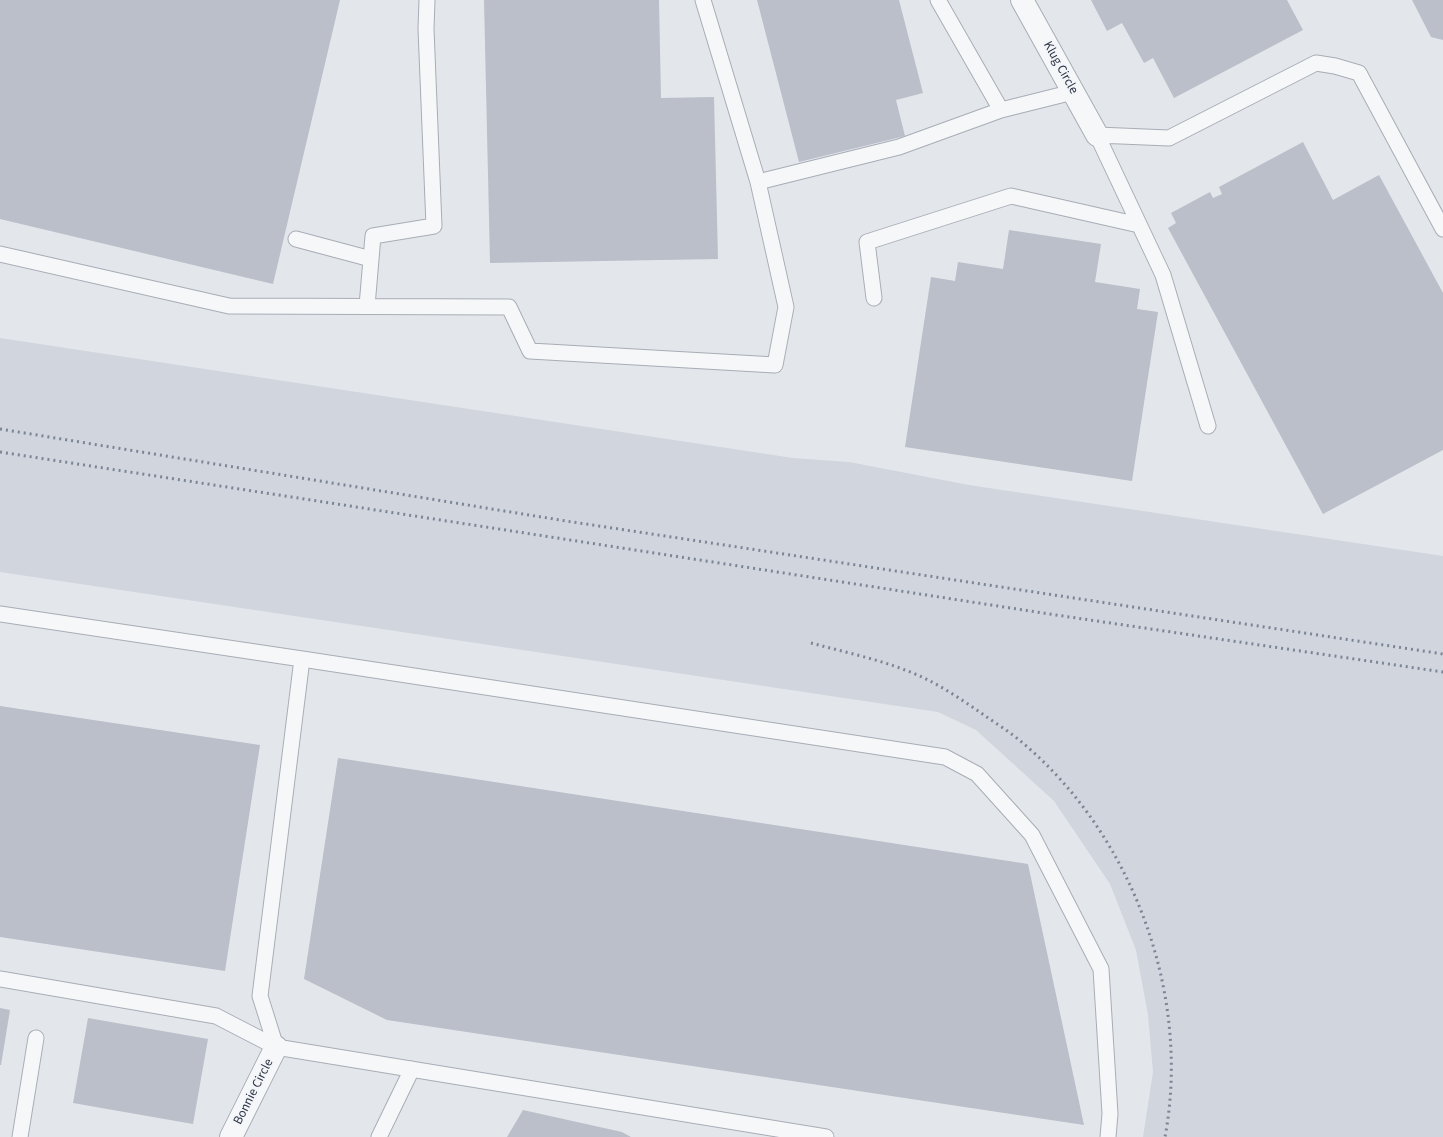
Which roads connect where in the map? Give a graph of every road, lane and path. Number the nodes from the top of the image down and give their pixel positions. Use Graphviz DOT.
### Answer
graph roads {
  1 [pos="427,0"];
  2 [pos="703,0"];
  3 [pos="938,0"];
  4 [pos="1022,0"];
  5 [pos="1073,92"];
  6 [pos="1001,110"];
  7 [pos="1097,135"];
  8 [pos="758,182"];
  9 [pos="1139,225"];
  10 [pos="1443,229"];
  11 [pos="296,240"];
  12 [pos="0,254"];
  13 [pos="371,259"];
  14 [pos="874,298"];
  15 [pos="367,306"];
  16 [pos="1208,426"];
  17 [pos="0,614"];
  18 [pos="302,659"];
  19 [pos="0,979"];
  20 [pos="36,1038"];
  21 [pos="276,1047"];
  22 [pos="412,1069"];
  23 [pos="20,1137"];
  24 [pos="231,1137"];
  25 [pos="379,1137"];
  26 [pos="826,1137"];
  27 [pos="1108,1137"];
  1 -- 13 [label="lane"];
  2 -- 8 [label="lane"];
  3 -- 6 [label="lane"];
  4 -- 5 [label="street, Klug Circle"];
  5 -- 6 [label="lane"];
  5 -- 7 [label="street, Klug Circle"];
  6 -- 8 [label="lane"];
  7 -- 9 [label="lane"];
  7 -- 10 [label="lane"];
  8 -- 15 [label="lane"];
  9 -- 14 [label="lane"];
  9 -- 16 [label="lane"];
  11 -- 13 [label="lane"];
  12 -- 15 [label="lane"];
  13 -- 15 [label="lane"];
  17 -- 18 [label="lane"];
  18 -- 21 [label="lane"];
  18 -- 27 [label="lane"];
  19 -- 21 [label="lane"];
  20 -- 23 [label="lane"];
  21 -- 22 [label="lane"];
  21 -- 24 [label="street, Bonnie Circle"];
  22 -- 25 [label="lane"];
  22 -- 26 [label="lane"];
}
